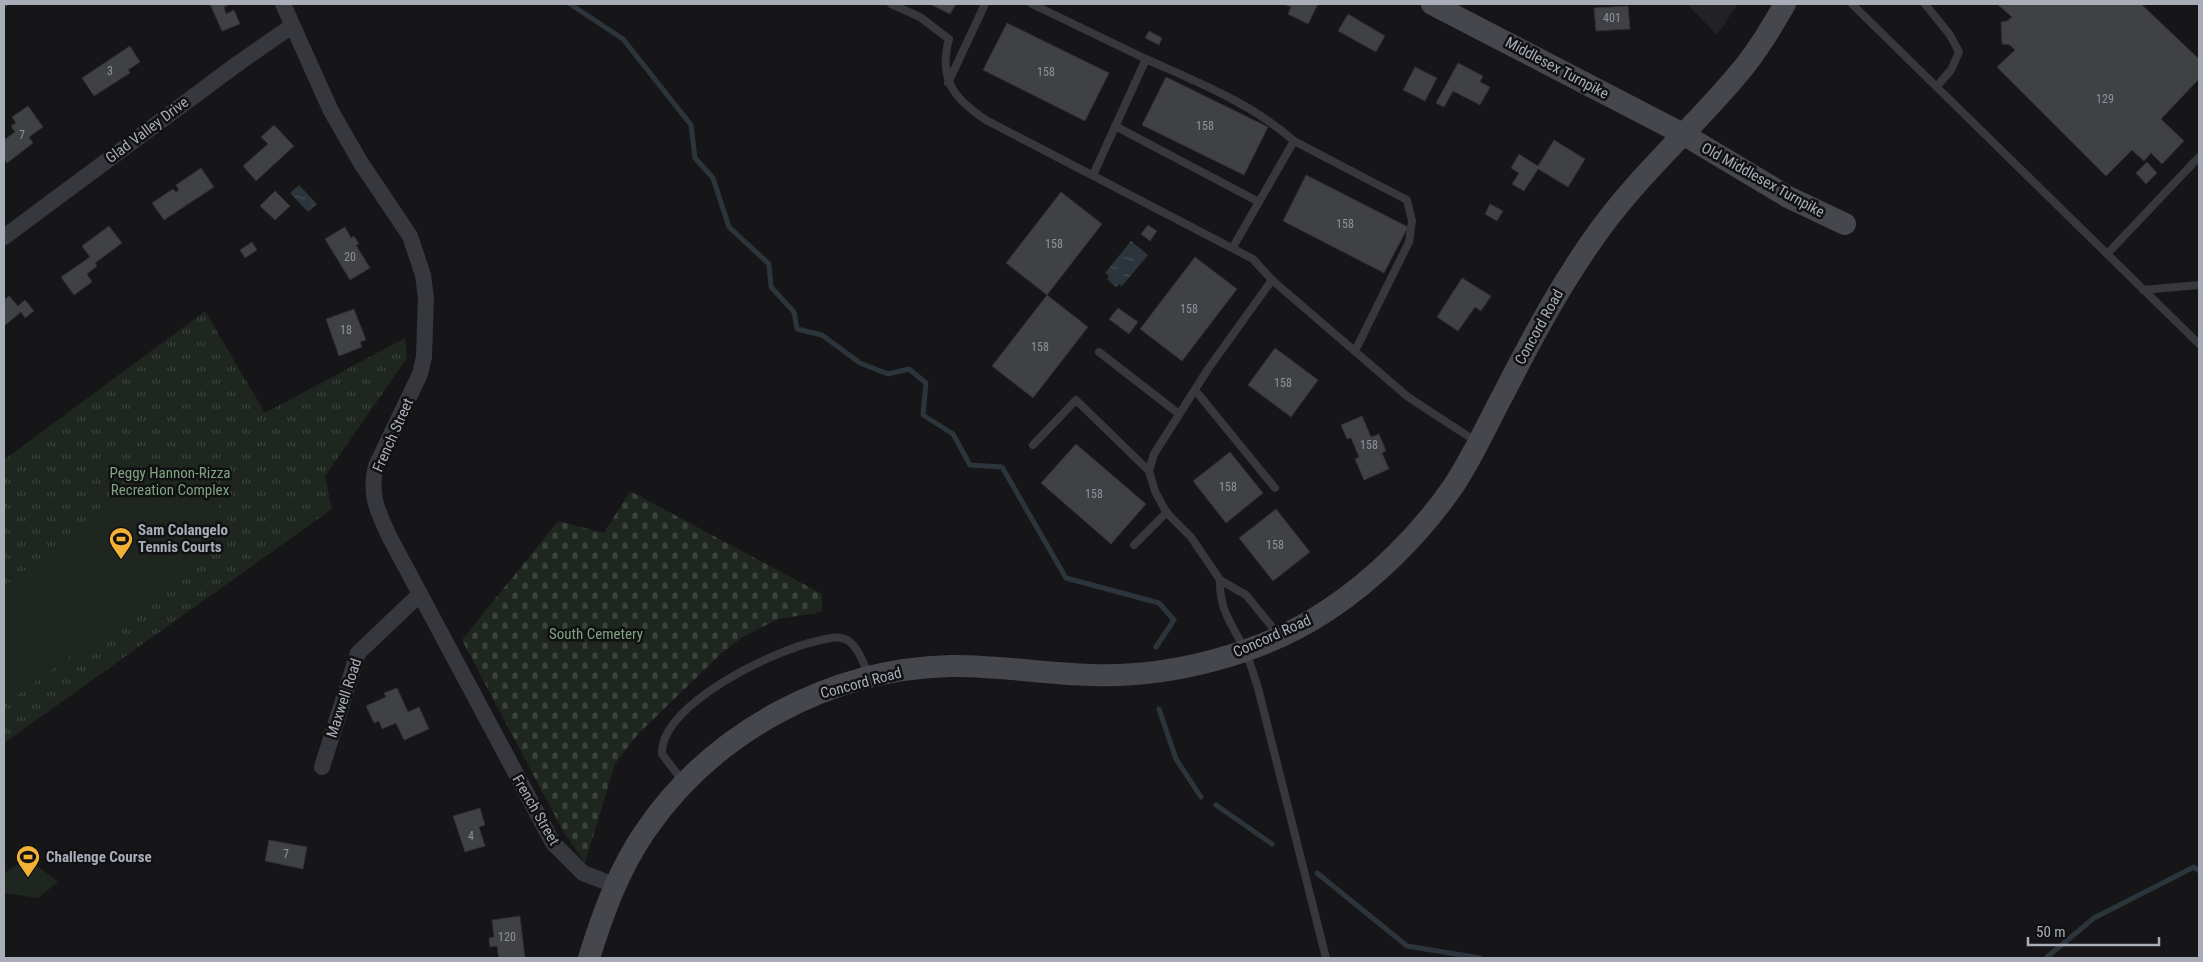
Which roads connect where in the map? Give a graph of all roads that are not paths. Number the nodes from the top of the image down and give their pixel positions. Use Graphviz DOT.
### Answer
graph roads {
  1 [pos="282,4"];
  2 [pos="891,4"];
  3 [pos="984,4"];
  4 [pos="1032,4"];
  5 [pos="1432,4"];
  6 [pos="1785,4"];
  7 [pos="1852,4"];
  8 [pos="1925,4"];
  9 [pos="292,26"];
  10 [pos="1146,59"];
  11 [pos="948,83"];
  12 [pos="1937,86"];
  13 [pos="1115,126"];
  14 [pos="1683,134"];
  15 [pos="1294,141"];
  16 [pos="2199,157"];
  17 [pos="1093,175"];
  18 [pos="1259,202"];
  19 [pos="1845,224"];
  20 [pos="4,236"];
  21 [pos="1233,248"];
  22 [pos="2107,254"];
  23 [pos="1272,280"];
  24 [pos="2199,284"];
  25 [pos="2143,290"];
  26 [pos="2199,344"];
  27 [pos="1355,351"];
  28 [pos="1099,352"];
  29 [pos="1194,390"];
  30 [pos="1179,414"];
  31 [pos="1477,442"];
  32 [pos="1033,445"];
  33 [pos="1149,471"];
  34 [pos="1275,488"];
  35 [pos="1167,512"];
  36 [pos="1134,546"];
  37 [pos="1220,580"];
  38 [pos="420,594"];
  39 [pos="1279,636"];
  40 [pos="1245,650"];
  41 [pos="870,677"];
  42 [pos="322,767"];
  43 [pos="684,784"];
  44 [pos="614,885"];
  45 [pos="589,958"];
  46 [pos="1326,958"];
  1 -- 9 [label="street, French Street"];
  2 -- 11 [label="lane"];
  3 -- 11 [label="lane"];
  4 -- 10 [label="lane"];
  5 -- 14 [label="main road, Middlesex Turnpike"];
  6 -- 14 [label="main road, Concord Road"];
  7 -- 12 [label="lane"];
  8 -- 12 [label="lane"];
  9 -- 20 [label="street, Glad Valley Drive"];
  9 -- 38 [label="street, French Street"];
  10 -- 13 [label="lane"];
  10 -- 15 [label="lane"];
  11 -- 17 [label="lane"];
  12 -- 22 [label="lane"];
  13 -- 17 [label="lane"];
  13 -- 18 [label="lane"];
  14 -- 19 [label="main road, Old Middlesex Turnpike"];
  14 -- 31 [label="main road, Concord Road"];
  15 -- 18 [label="lane"];
  15 -- 27 [label="lane"];
  16 -- 22 [label="lane"];
  17 -- 21 [label="lane"];
  18 -- 21 [label="lane"];
  21 -- 23 [label="lane"];
  22 -- 25 [label="lane"];
  23 -- 27 [label="lane"];
  23 -- 29 [label="lane"];
  24 -- 25 [label="lane"];
  25 -- 26 [label="lane"];
  27 -- 31 [label="lane"];
  28 -- 30 [label="lane"];
  29 -- 30 [label="lane"];
  29 -- 34 [label="lane"];
  30 -- 33 [label="lane"];
  31 -- 39 [label="main road, Concord Road"];
  32 -- 33 [label="lane"];
  33 -- 35 [label="lane"];
  35 -- 36 [label="lane"];
  35 -- 37 [label="lane"];
  37 -- 39 [label="lane"];
  37 -- 40 [label="lane"];
  38 -- 42 [label="street, Maxwell Road"];
  38 -- 44 [label="street, French Street"];
  39 -- 40 [label="main road, Concord Road"];
  40 -- 41 [label="main road, Concord Road"];
  40 -- 46 [label="lane"];
  41 -- 43 [label="main road, Concord Road"];
  41 -- 43 [label="lane"];
  43 -- 44 [label="main road, Concord Road"];
  44 -- 45 [label="main road, Concord Road"];
}
